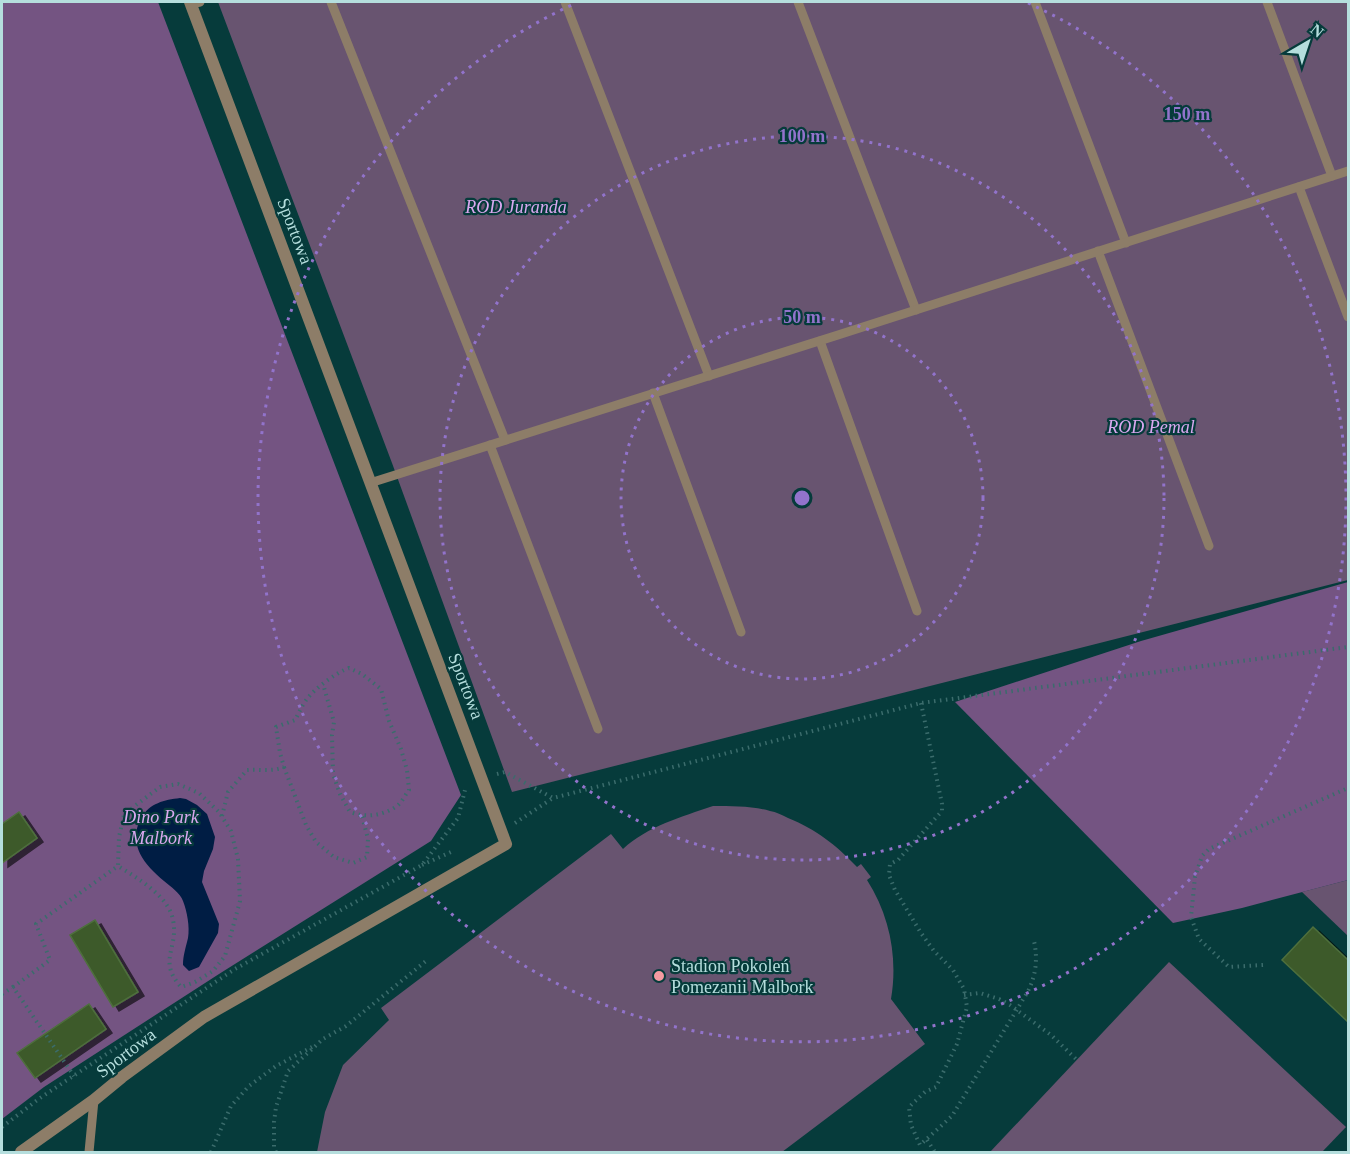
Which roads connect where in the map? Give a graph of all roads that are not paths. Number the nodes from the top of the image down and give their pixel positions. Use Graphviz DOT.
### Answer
graph roads {
  1 [pos="194,2"];
  2 [pos="331,2"];
  3 [pos="565,2"];
  4 [pos="798,2"];
  5 [pos="1035,2"];
  6 [pos="1267,2"];
  7 [pos="1348,171"];
  8 [pos="1332,176"];
  9 [pos="1299,187"];
  10 [pos="1126,243"];
  11 [pos="1098,251"];
  12 [pos="916,310"];
  13 [pos="1348,317"];
  14 [pos="819,341"];
  15 [pos="709,376"];
  16 [pos="653,393"];
  17 [pos="505,440"];
  18 [pos="490,445"];
  19 [pos="370,483"];
  20 [pos="1209,546"];
  21 [pos="916,611"];
  22 [pos="741,632"];
  23 [pos="598,729"];
  24 [pos="94,1100"];
  25 [pos="21,1152"];
  26 [pos="89,1152"];
  1 -- 19 [label="street, Sportowa"];
  2 -- 17 [label="lane"];
  3 -- 15 [label="lane"];
  4 -- 12 [label="lane"];
  5 -- 10 [label="lane"];
  6 -- 8 [label="lane"];
  7 -- 8 [label="lane"];
  8 -- 9 [label="lane"];
  9 -- 10 [label="lane"];
  9 -- 13 [label="lane"];
  10 -- 11 [label="lane"];
  11 -- 12 [label="lane"];
  11 -- 20 [label="lane"];
  12 -- 14 [label="lane"];
  14 -- 15 [label="lane"];
  14 -- 21 [label="lane"];
  15 -- 16 [label="lane"];
  16 -- 17 [label="lane"];
  16 -- 22 [label="lane"];
  17 -- 18 [label="lane"];
  18 -- 19 [label="lane"];
  18 -- 23 [label="lane"];
  19 -- 24 [label="street, Sportowa"];
  24 -- 25 [label="street, Sportowa"];
  24 -- 26 [label="lane"];
}
